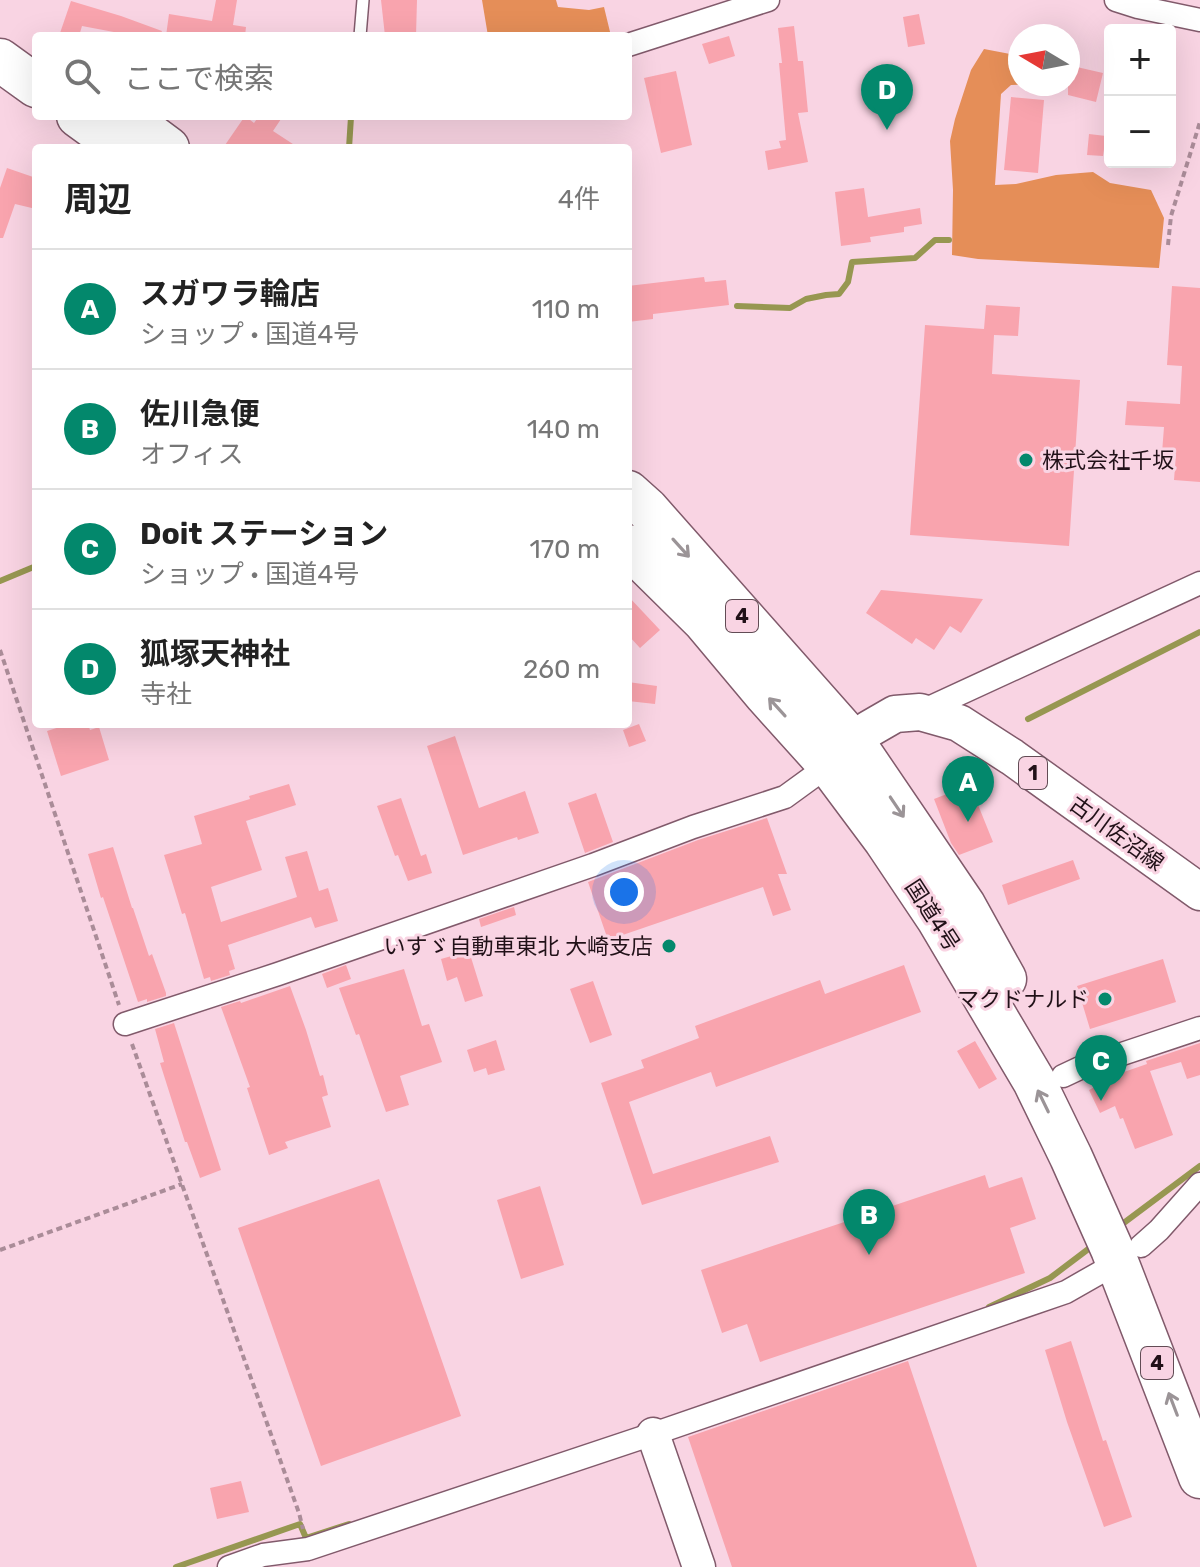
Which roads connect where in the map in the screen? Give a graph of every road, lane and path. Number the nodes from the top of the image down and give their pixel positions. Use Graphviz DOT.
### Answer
graph roads {
  1 [pos="363,0"];
  2 [pos="768,0"];
  3 [pos="1116,0"];
  4 [pos="1200,20"];
  5 [pos="0,31"];
  6 [pos="360,32"];
  7 [pos="632,44"];
  8 [pos="32,52"];
  9 [pos="0,60"];
  10 [pos="32,83"];
  11 [pos="1200,122"];
  12 [pos="110,126"];
  13 [pos="157,144"];
  14 [pos="1168,245"];
  15 [pos="632,496"];
  16 [pos="632,550"];
  17 [pos="1200,583"];
  18 [pos="0,650"];
  19 [pos="920,712"];
  20 [pos="841,754"];
  21 [pos="1200,892"];
  22 [pos="125,1024"];
  23 [pos="1200,1028"];
  24 [pos="1063,1076"];
  25 [pos="183,1184"];
  26 [pos="1200,1184"];
  27 [pos="1121,1237"];
  28 [pos="0,1250"];
  29 [pos="1200,1392"];
  30 [pos="653,1434"];
  31 [pos="1200,1477"];
  32 [pos="299,1513"];
  33 [pos="229,1567"];
  34 [pos="699,1567"];
  1 -- 6 [label="lane"];
  2 -- 7 [label="street"];
  3 -- 4 [label="street"];
  5 -- 8 [label="highway"];
  9 -- 10 [label="highway"];
  11 -- 14 [label="path"];
  12 -- 13 [label="highway"];
  15 -- 20 [label="highway, 国道4号 / 4, one-way"];
  20 -- 16 [label="highway, 国道4号 / 4, one-way"];
  17 -- 19 [label="street"];
  18 -- 22 [label="path"];
  19 -- 20 [label="main road, 古川佐沼線 / 1"];
  19 -- 21 [label="main road, 古川佐沼線 / 1"];
  20 -- 22 [label="street"];
  20 -- 24 [label="highway, 国道4号 / 4, one-way"];
  27 -- 20 [label="highway, 国道4号 / 4, one-way"];
  22 -- 25 [label="path"];
  23 -- 24 [label="street"];
  24 -- 27 [label="highway, 国道4号 / 4"];
  25 -- 28 [label="path"];
  25 -- 32 [label="path"];
  26 -- 27 [label="street"];
  27 -- 29 [label="highway, 国道4号 / 4"];
  27 -- 30 [label="street"];
  31 -- 27 [label="highway, 国道4号 / 4, one-way"];
  30 -- 33 [label="street"];
  30 -- 34 [label="street"];
}
